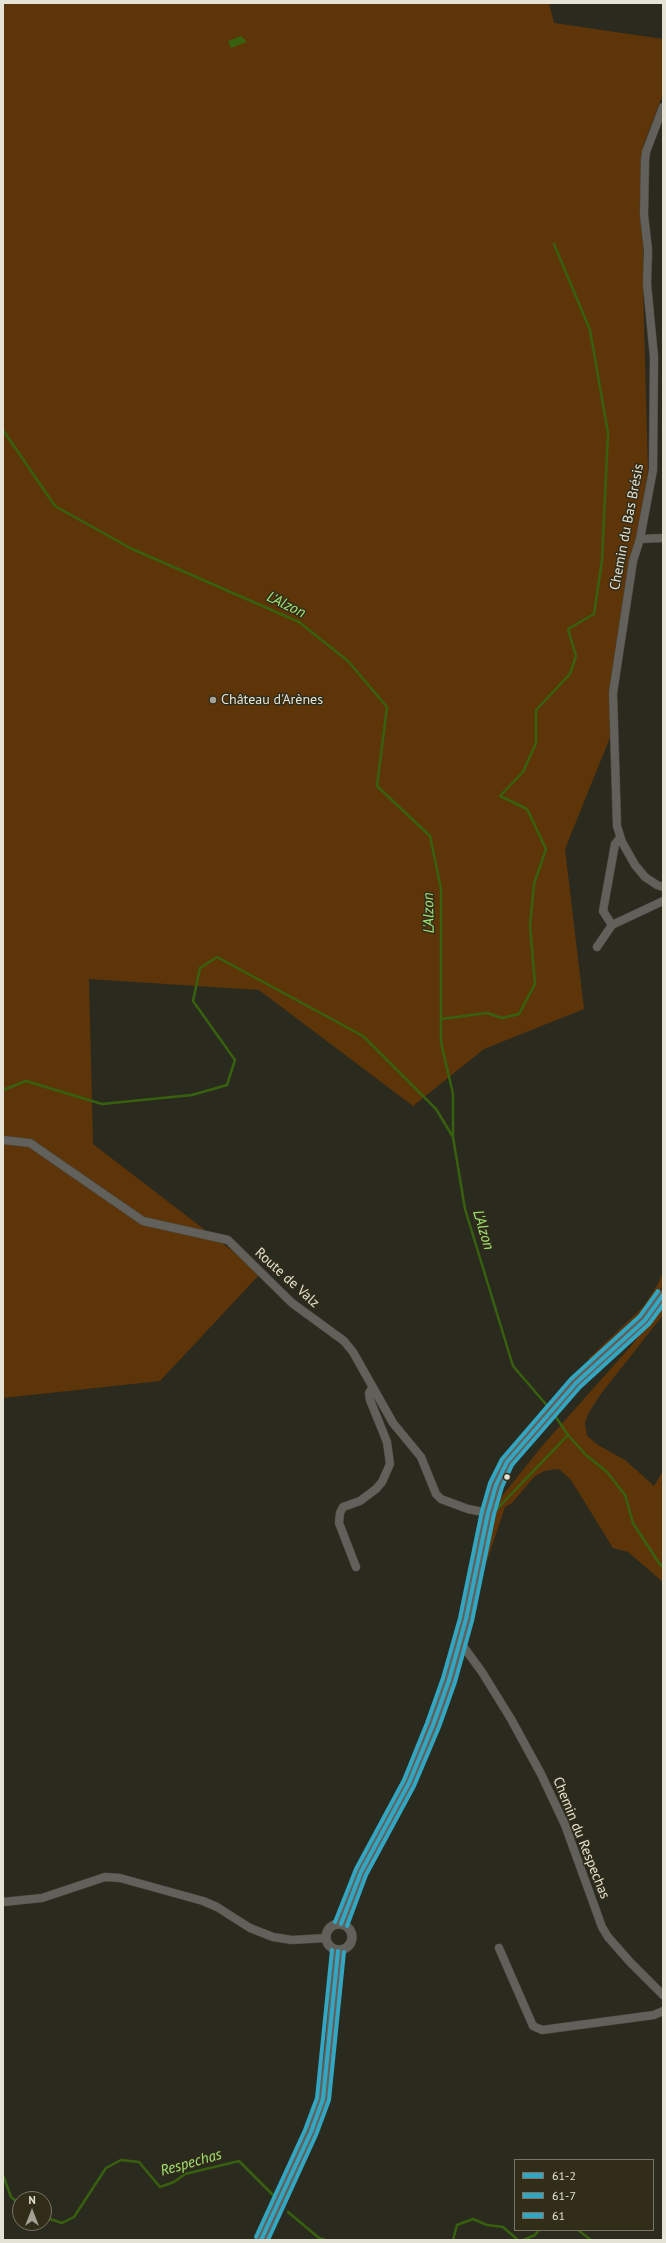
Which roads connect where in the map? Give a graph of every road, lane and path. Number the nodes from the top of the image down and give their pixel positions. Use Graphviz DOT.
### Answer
graph roads {
  1 [pos="663,108"];
  2 [pos="663,538"];
  3 [pos="640,539"];
  4 [pos="620,838"];
  5 [pos="663,887"];
  6 [pos="663,901"];
  7 [pos="612,925"];
  8 [pos="598,947"];
  9 [pos="3,1140"];
  10 [pos="663,1295"];
  11 [pos="372,1388"];
  12 [pos="488,1512"];
  13 [pos="356,1567"];
  14 [pos="460,1642"];
  15 [pos="3,1902"];
  16 [pos="341,1924"];
  17 [pos="326,1938"];
  18 [pos="499,1948"];
  19 [pos="338,1951"];
  20 [pos="663,1995"];
  21 [pos="663,2011"];
  22 [pos="261,2240"];
  1 -- 3 [label="street, Chemin du Bas Brésis"];
  2 -- 3 [label="street"];
  3 -- 4 [label="street, Chemin du Bas Brésis"];
  4 -- 5 [label="street, Chemin du Bas Brésis"];
  4 -- 7 [label="street"];
  6 -- 7 [label="street"];
  7 -- 8 [label="street"];
  9 -- 11 [label="street, Route de Valz"];
  10 -- 12 [label="street"];
  11 -- 12 [label="street, Route de Valz"];
  11 -- 13 [label="street"];
  12 -- 14 [label="street"];
  14 -- 16 [label="street"];
  14 -- 20 [label="street, Chemin du Respechas"];
  15 -- 17 [label="street"];
  16 -- 17 [label="street"];
  16 -- 19 [label="street"];
  17 -- 19 [label="street"];
  18 -- 21 [label="street"];
  19 -- 22 [label="street"];
}
